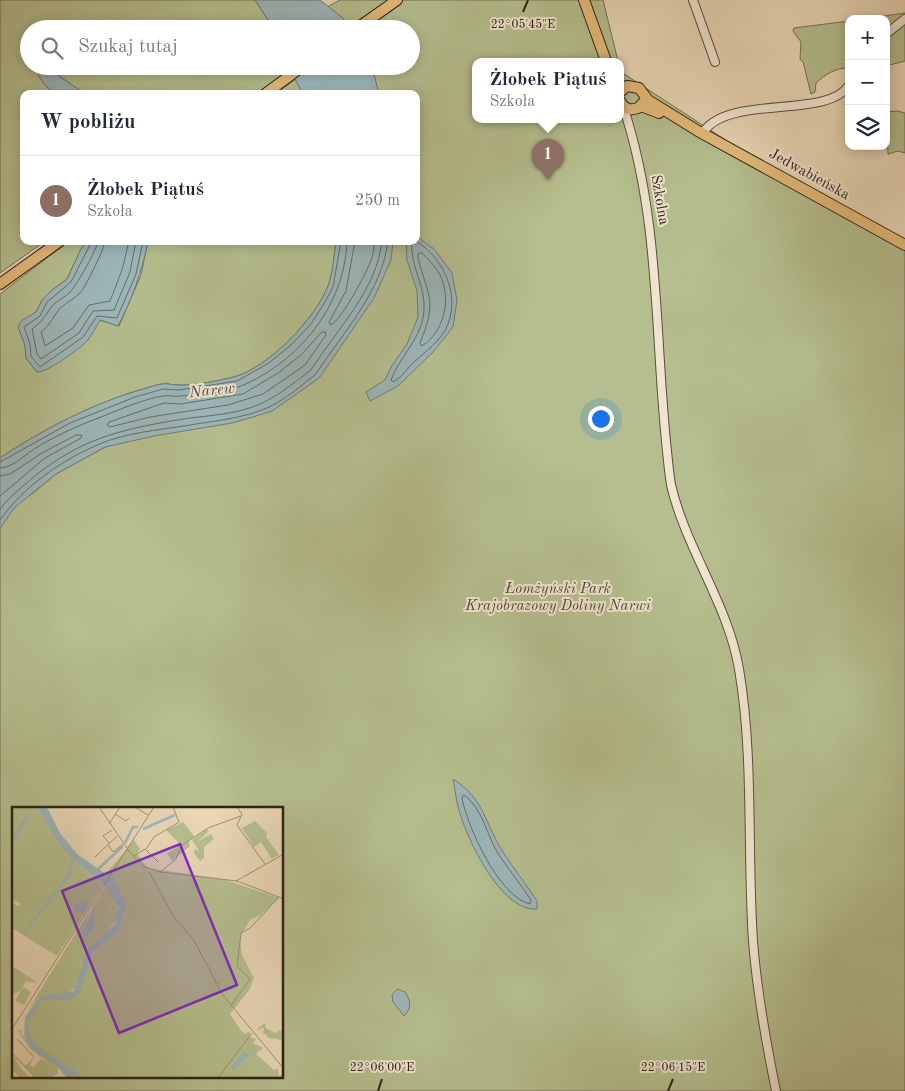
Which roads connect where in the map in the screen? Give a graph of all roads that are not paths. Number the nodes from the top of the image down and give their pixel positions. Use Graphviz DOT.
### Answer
graph roads {
  1 [pos="584,0"];
  2 [pos="693,0"];
  3 [pos="395,1"];
  4 [pos="905,19"];
  5 [pos="368,20"];
  6 [pos="890,31"];
  7 [pos="603,50"];
  8 [pos="605,58"];
  9 [pos="608,58"];
  10 [pos="715,62"];
  11 [pos="291,75"];
  12 [pos="624,86"];
  13 [pos="271,90"];
  14 [pos="845,92"];
  15 [pos="644,96"];
  16 [pos="624,104"];
  17 [pos="638,108"];
  18 [pos="624,110"];
  19 [pos="700,132"];
  20 [pos="634,143"];
  21 [pos="54,245"];
  22 [pos="905,245"];
  23 [pos="0,284"];
  24 [pos="776,1091"];
  1 -- 7 [label="main road"];
  2 -- 10 [label="street"];
  3 -- 5 [label="main road"];
  4 -- 6 [label="street"];
  7 -- 8 [label="main road"];
  7 -- 9 [label="main road"];
  11 -- 13 [label="main road"];
  12 -- 15 [label="main road, Jedwabieńska"];
  14 -- 19 [label="street"];
  15 -- 17 [label="main road"];
  15 -- 19 [label="main road, Jedwabieńska"];
  16 -- 17 [label="main road, Jedwabieńska"];
  17 -- 19 [label="main road, Jedwabieńska"];
  17 -- 20 [label="street, Szkolna"];
  18 -- 20 [label="street, Szkolna"];
  19 -- 22 [label="main road, Jedwabieńska"];
  20 -- 24 [label="street, Szkolna"];
  21 -- 23 [label="main road"];
}
